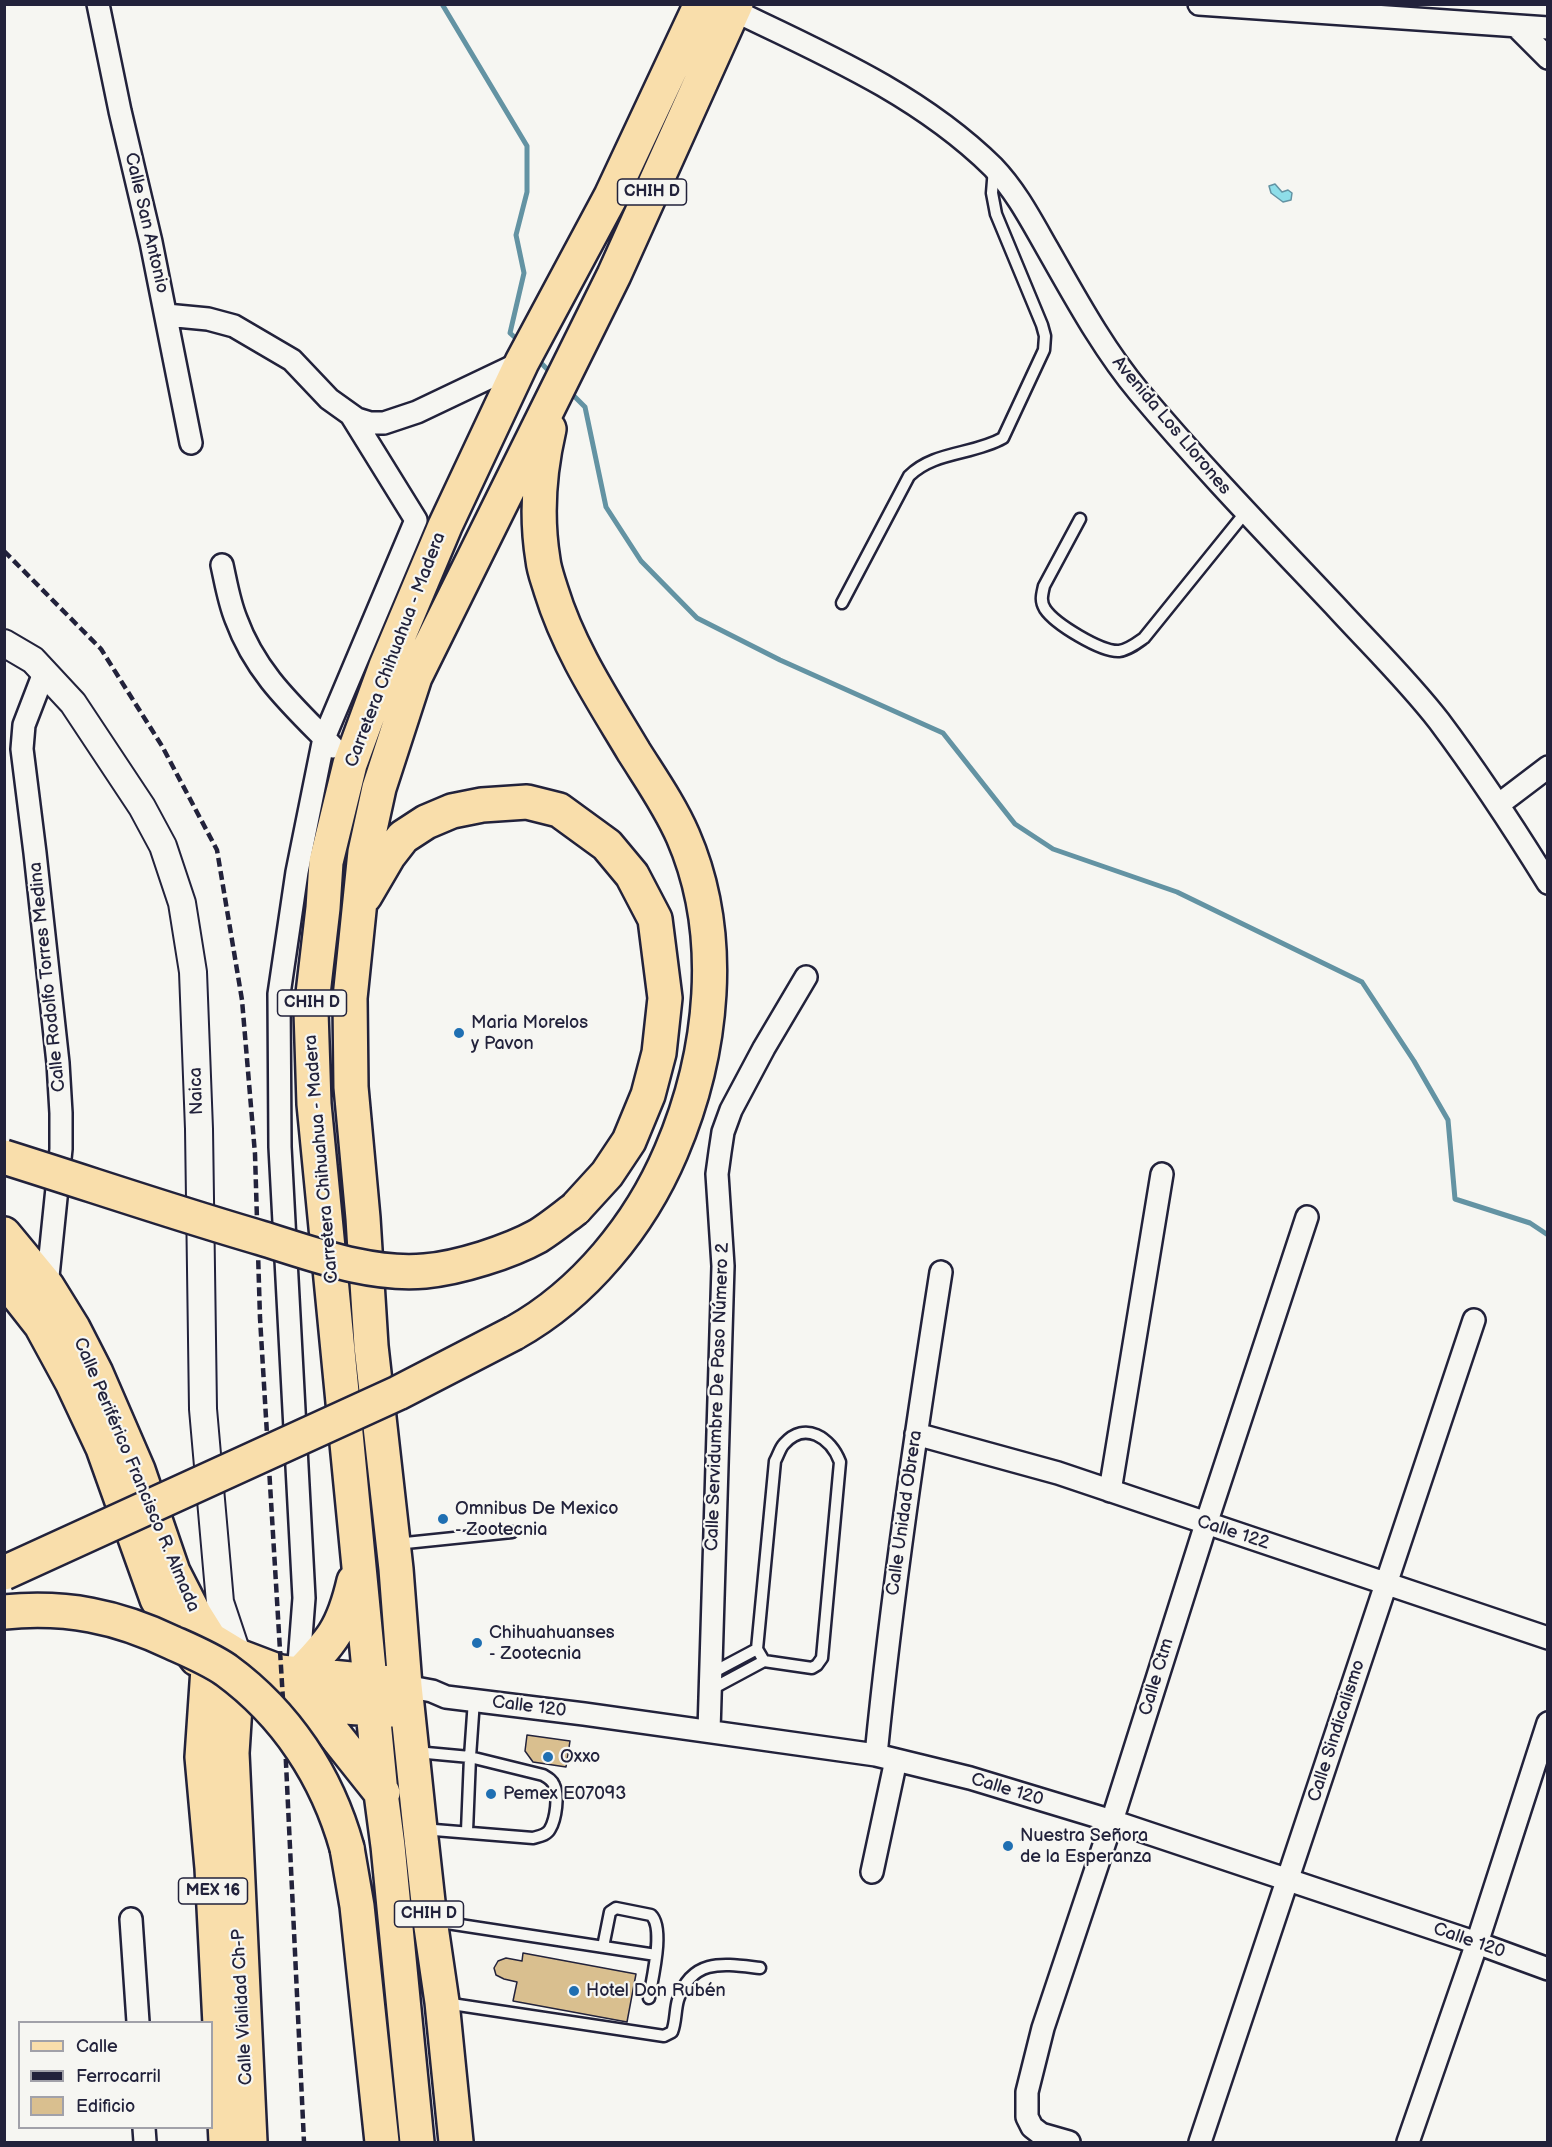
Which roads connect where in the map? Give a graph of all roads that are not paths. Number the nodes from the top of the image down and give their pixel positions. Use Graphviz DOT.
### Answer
graph roads {
  1 [pos="98,4"];
  2 [pos="701,4"];
  3 [pos="1199,4"];
  4 [pos="732,6"];
  5 [pos="1516,26"];
  6 [pos="1548,28"];
  7 [pos="1548,58"];
  8 [pos="994,168"];
  9 [pos="166,315"];
  10 [pos="526,355"];
  11 [pos="560,387"];
  12 [pos="351,416"];
  13 [pos="191,443"];
  14 [pos="1245,513"];
  15 [pos="1080,519"];
  16 [pos="222,565"];
  17 [pos="842,603"];
  18 [pos="4,643"];
  19 [pos="44,673"];
  20 [pos="324,738"];
  21 [pos="350,764"];
  22 [pos="1548,767"];
  23 [pos="1498,805"];
  24 [pos="1548,884"];
  25 [pos="361,903"];
  26 [pos="807,977"];
  27 [pos="4,1157"];
  28 [pos="1162,1174"];
  29 [pos="1307,1217"];
  30 [pos="4,1234"];
  31 [pos="941,1272"];
  32 [pos="4,1278"];
  33 [pos="47,1286"];
  34 [pos="1474,1320"];
  35 [pos="916,1434"];
  36 [pos="1110,1491"];
  37 [pos="1206,1524"];
  38 [pos="512,1532"];
  39 [pos="393,1544"];
  40 [pos="358,1561"];
  41 [pos="4,1573"];
  42 [pos="1386,1584"];
  43 [pos="220,1602"];
  44 [pos="4,1612"];
  45 [pos="1548,1638"];
  46 [pos="757,1649"];
  47 [pos="209,1654"];
  48 [pos="764,1661"];
  49 [pos="238,1672"];
  50 [pos="298,1676"];
  51 [pos="710,1682"];
  52 [pos="372,1695"];
  53 [pos="406,1698"];
  54 [pos="474,1700"];
  55 [pos="311,1705"];
  56 [pos="1548,1723"];
  57 [pos="709,1731"];
  58 [pos="413,1751"];
  59 [pos="876,1755"];
  60 [pos="470,1757"];
  61 [pos="896,1760"];
  62 [pos="416,1791"];
  63 [pos="381,1793"];
  64 [pos="1112,1821"];
  65 [pos="420,1829"];
  66 [pos="467,1831"];
  67 [pos="872,1872"];
  68 [pos="1287,1879"];
  69 [pos="131,1919"];
  70 [pos="430,1920"];
  71 [pos="1478,1943"];
  72 [pos="603,1947"];
  73 [pos="656,1955"];
  74 [pos="760,1968"];
  75 [pos="1548,1969"];
  76 [pos="649,1998"];
  77 [pos="442,2002"];
  78 [pos="138,2021"];
  79 [pos="459,2140"];
  80 [pos="226,2142"];
  81 [pos="250,2142"];
  82 [pos="382,2142"];
  83 [pos="417,2142"];
  84 [pos="1069,2142"];
  85 [pos="1200,2142"];
  86 [pos="1408,2142"];
  1 -- 9 [label="street, Calle San Antonio"];
  2 -- 10 [label="main road, Carretera Chihuahua - Madera / CHIH D"];
  3 -- 5 [label="street"];
  4 -- 8 [label="street, Avenida Los Llorones"];
  4 -- 11 [label="main road, Carretera Chihuahua - Madera / CHIH D"];
  5 -- 6 [label="street"];
  5 -- 7 [label="street"];
  8 -- 14 [label="street, Avenida Los Llorones"];
  8 -- 17 [label="lane"];
  9 -- 12 [label="street"];
  9 -- 13 [label="street, Calle San Antonio"];
  10 -- 12 [label="street"];
  10 -- 21 [label="main road, Carretera Chihuahua - Madera / CHIH D"];
  11 -- 25 [label="main road, Carretera Chihuahua - Madera / CHIH D"];
  11 -- 41 [label="main road, bridge"];
  12 -- 20 [label="street"];
  14 -- 15 [label="lane"];
  14 -- 23 [label="street, Avenida Los Llorones"];
  16 -- 20 [label="street"];
  18 -- 19 [label="street, Naica"];
  19 -- 33 [label="street, Calle Rodolfo Torres Medina"];
  19 -- 43 [label="street, Naica"];
  20 -- 21 [label="street"];
  20 -- 50 [label="street"];
  21 -- 40 [label="main road, Carretera Chihuahua - Madera / CHIH D"];
  22 -- 23 [label="street"];
  23 -- 24 [label="street, Avenida Los Llorones"];
  25 -- 27 [label="main road, bridge"];
  25 -- 39 [label="main road, Carretera Chihuahua - Madera / CHIH D"];
  26 -- 51 [label="street, Calle Servidumbre De Paso Número 2"];
  28 -- 36 [label="street"];
  29 -- 37 [label="street, Calle Ctm"];
  30 -- 33 [label="main road, Calle Periférico Francisco R. Almada"];
  31 -- 35 [label="street, Calle Unidad Obrera"];
  32 -- 47 [label="main road, Calle Periférico Francisco R. Almada"];
  33 -- 47 [label="main road, Calle Periférico Francisco R. Almada"];
  34 -- 42 [label="street, Calle Sindicalismo"];
  35 -- 36 [label="street, Calle 122"];
  35 -- 59 [label="street, Calle Unidad Obrera"];
  36 -- 37 [label="street, Calle 122"];
  37 -- 42 [label="street, Calle 122"];
  37 -- 64 [label="street, Calle Ctm"];
  38 -- 39 [label="lane"];
  39 -- 53 [label="main road, Carretera Chihuahua - Madera / CHIH D"];
  40 -- 50 [label="main road"];
  40 -- 52 [label="main road, Carretera Chihuahua - Madera / CHIH D"];
  42 -- 45 [label="street, Calle 122"];
  42 -- 68 [label="street, Calle Sindicalismo"];
  43 -- 47 [label="street, Naica"];
  43 -- 49 [label="street, Naica"];
  44 -- 82 [label="main road, bridge"];
  46 -- 48 [label="lane"];
  46 -- 48 [label="lane"];
  46 -- 51 [label="lane"];
  47 -- 49 [label="main road, Calle Periférico Francisco R. Almada"];
  47 -- 80 [label="main road, Calle Vialidad Ch-P / MEX 16"];
  48 -- 51 [label="lane"];
  49 -- 50 [label="main road, Calle Periférico Francisco R. Almada"];
  49 -- 55 [label="main road, Calle Periférico Francisco R. Almada"];
  49 -- 81 [label="main road, Calle Vialidad Ch-P / MEX 16"];
  50 -- 52 [label="main road, Calle Periférico Francisco R. Almada"];
  51 -- 57 [label="street, Calle Servidumbre De Paso Número 2"];
  52 -- 53 [label="main road, Calle Periférico Francisco R. Almada"];
  52 -- 55 [label="main road, Calle Periférico Francisco R. Almada"];
  52 -- 63 [label="main road, CHIH D"];
  53 -- 54 [label="street, Calle 120"];
  53 -- 58 [label="main road, CHIH D"];
  54 -- 57 [label="street, Calle 120"];
  54 -- 60 [label="lane"];
  55 -- 63 [label="main road"];
  56 -- 71 [label="street"];
  57 -- 59 [label="street, Calle 120"];
  58 -- 60 [label="lane"];
  58 -- 62 [label="main road, CHIH D"];
  59 -- 61 [label="street, Calle 120"];
  60 -- 66 [label="lane"];
  60 -- 66 [label="lane"];
  61 -- 64 [label="street, Calle 120"];
  61 -- 67 [label="street"];
  62 -- 63 [label="main road"];
  62 -- 65 [label="main road, CHIH D"];
  63 -- 83 [label="main road, CHIH D"];
  64 -- 68 [label="street, Calle 120"];
  64 -- 84 [label="street, Calle Ctm"];
  65 -- 66 [label="lane"];
  65 -- 70 [label="main road, CHIH D"];
  68 -- 71 [label="street, Calle 120"];
  68 -- 85 [label="street, Calle Sindicalismo"];
  69 -- 78 [label="street"];
  70 -- 72 [label="lane"];
  70 -- 77 [label="main road, CHIH D"];
  71 -- 75 [label="street, Calle 120"];
  71 -- 86 [label="street"];
  72 -- 73 [label="lane"];
  72 -- 73 [label="lane"];
  73 -- 76 [label="lane"];
  74 -- 77 [label="lane"];
  77 -- 79 [label="main road, CHIH D"];
}
